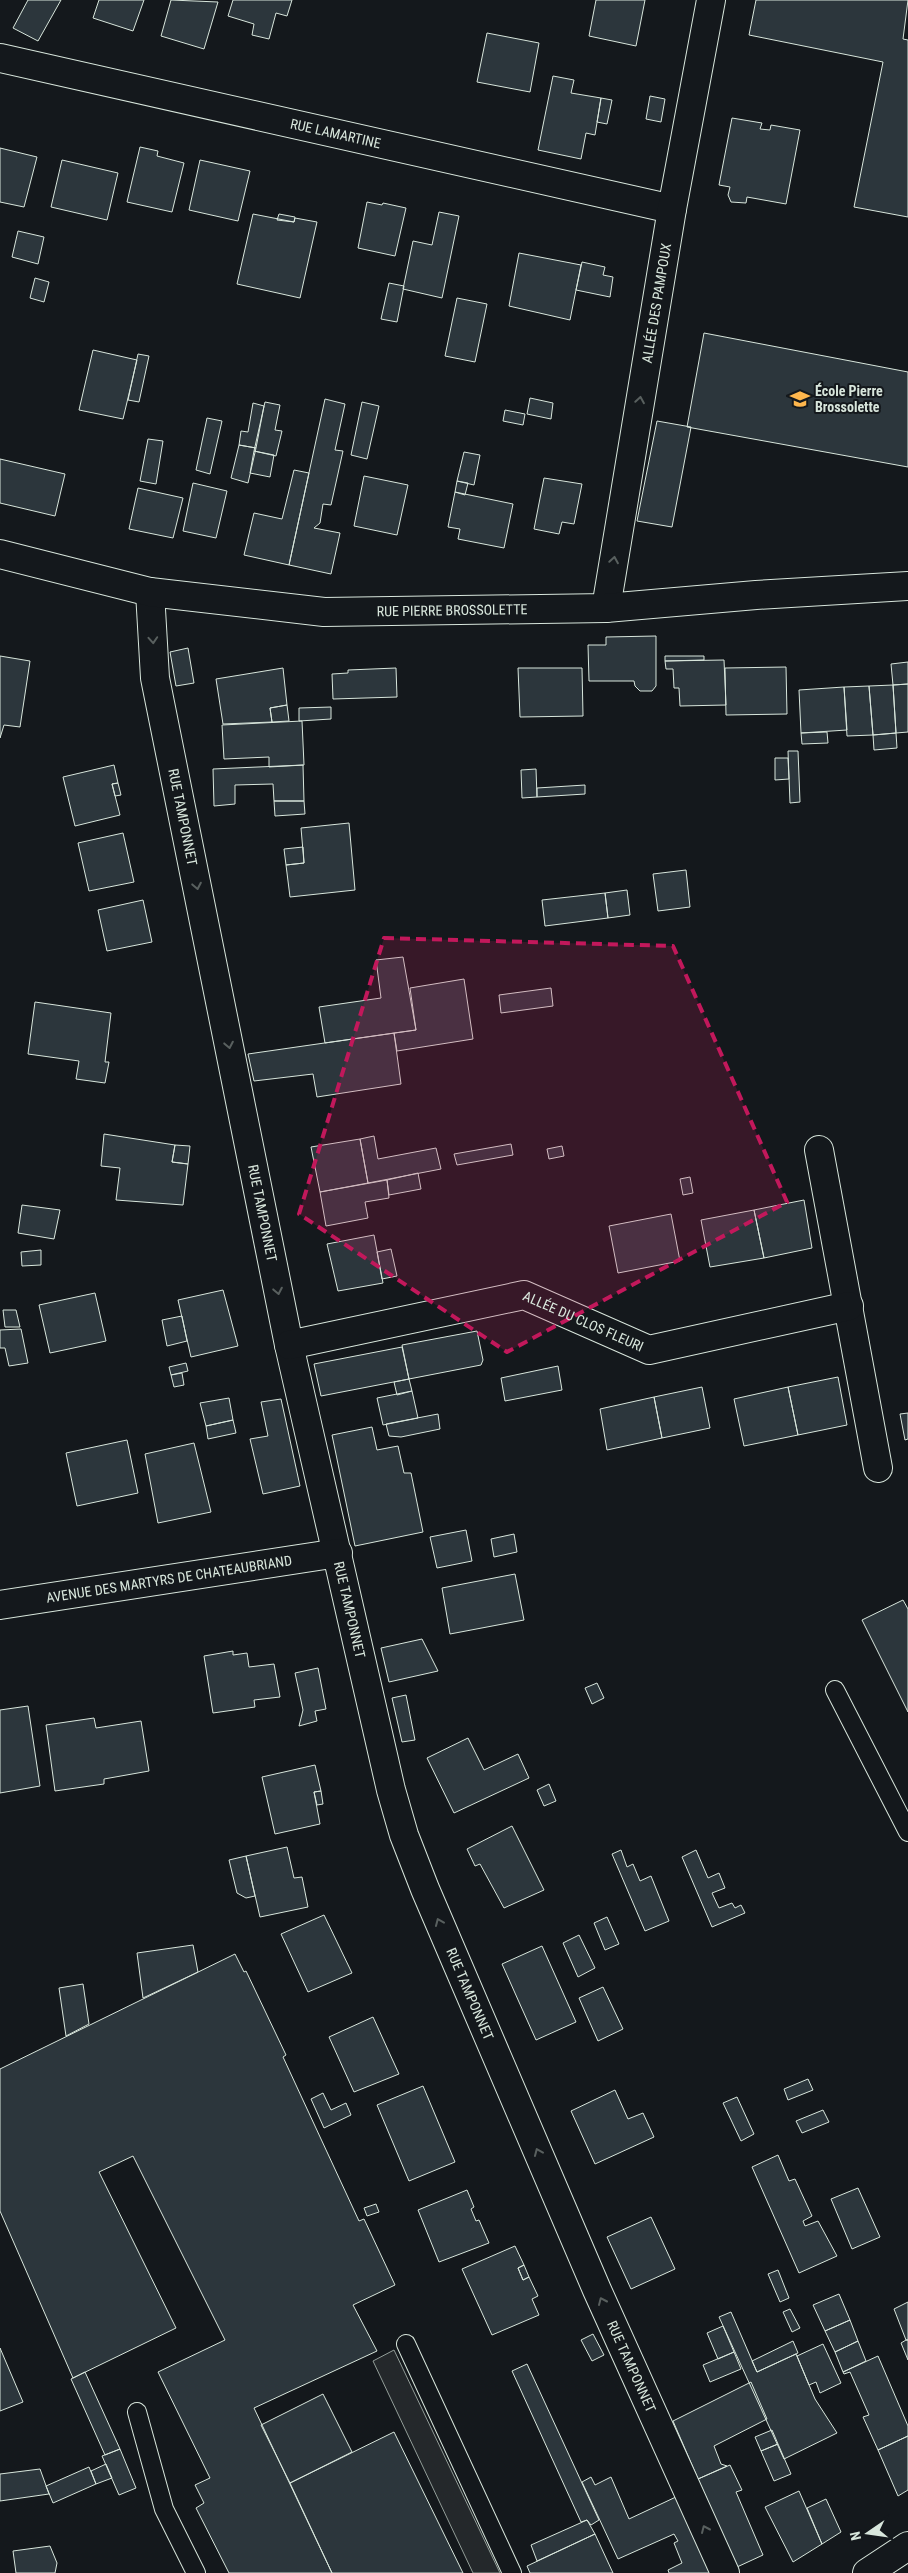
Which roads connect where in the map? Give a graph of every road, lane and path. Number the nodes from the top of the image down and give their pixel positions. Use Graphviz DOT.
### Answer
graph roads {
  1 [pos="711,0"];
  2 [pos="0,58"];
  3 [pos="672,209"];
  4 [pos="0,554"];
  5 [pos="908,586"];
  6 [pos="150,592"];
  7 [pos="606,608"];
  8 [pos="819,1150"];
  9 [pos="849,1306"];
  10 [pos="289,1346"];
  11 [pos="878,1468"];
  12 [pos="338,1553"];
  13 [pos="0,1604"];
  14 [pos="835,1690"];
  15 [pos="908,1832"];
  16 [pos="406,2344"];
  17 [pos="137,2412"];
  18 [pos="908,2546"];
  19 [pos="196,2573"];
  20 [pos="512,2573"];
  21 [pos="725,2573"];
  22 [pos="867,2573"];
  1 -- 3 [label="street, ALLÉE DES PAMPOUX"];
  2 -- 3 [label="street, RUE LAMARTINE"];
  7 -- 3 [label="street, ALLÉE DES PAMPOUX, one-way"];
  4 -- 6 [label="street, RUE PIERRE BROSSOLETTE"];
  5 -- 7 [label="street, RUE PIERRE BROSSOLETTE"];
  6 -- 7 [label="street, RUE PIERRE BROSSOLETTE"];
  6 -- 10 [label="street, RUE TAMPONNET, one-way"];
  8 -- 9 [label="street"];
  9 -- 10 [label="street, ALLÉE DU CLOS FLEURI"];
  9 -- 11 [label="street"];
  10 -- 12 [label="street, RUE TAMPONNET"];
  12 -- 13 [label="street, AVENUE DES MARTYRS DE CHATEAUBRIAND"];
  21 -- 12 [label="street, RUE TAMPONNET, one-way"];
  14 -- 15 [label="lane"];
  16 -- 20 [label="lane"];
  17 -- 19 [label="lane"];
  18 -- 22 [label="street"];
}
